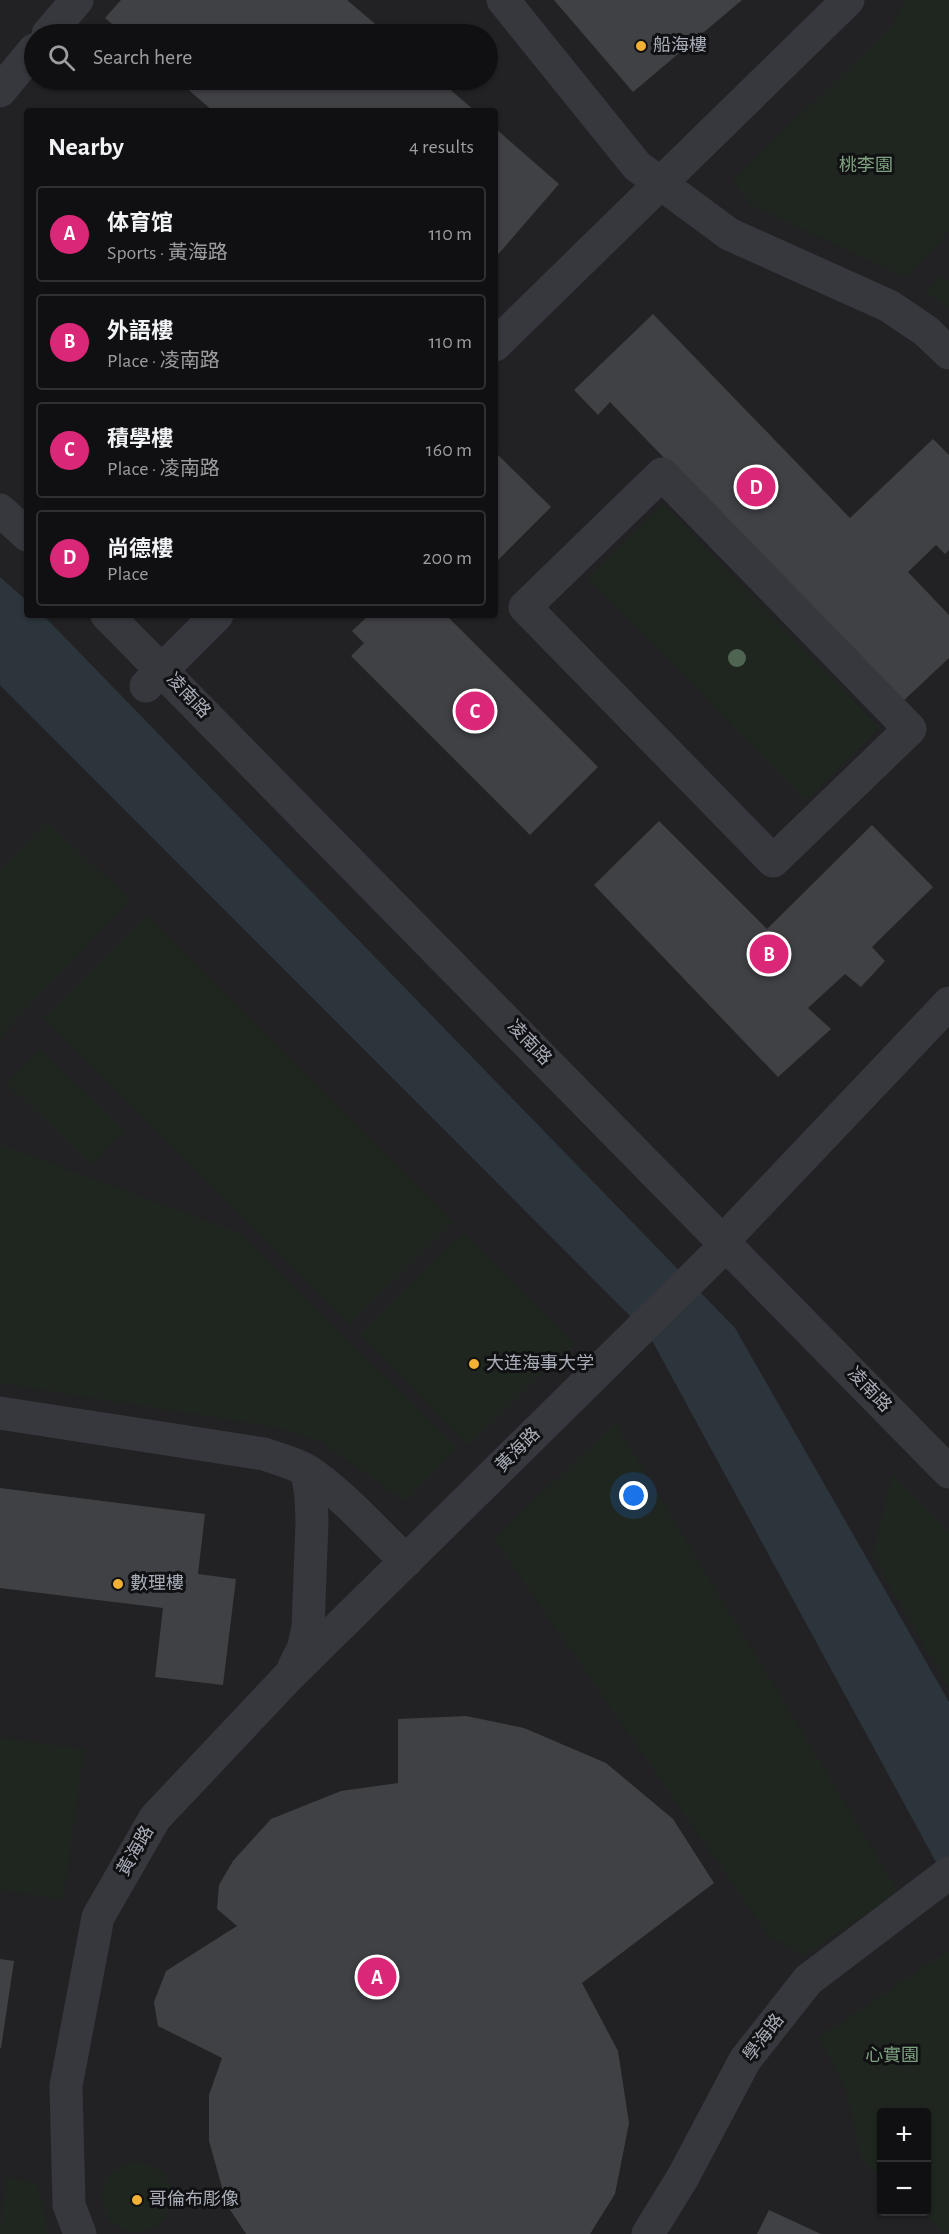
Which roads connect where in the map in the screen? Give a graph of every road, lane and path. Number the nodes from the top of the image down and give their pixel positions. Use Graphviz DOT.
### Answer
graph roads {
  1 [pos="77,0"];
  2 [pos="503,0"];
  3 [pos="848,0"];
  4 [pos="57,24"];
  5 [pos="24,62"];
  6 [pos="0,91"];
  7 [pos="661,184"];
  8 [pos="498,342"];
  9 [pos="949,353"];
  10 [pos="0,510"];
  11 [pos="24,532"];
  12 [pos="109,618"];
  13 [pos="214,618"];
  14 [pos="154,678"];
  15 [pos="772,861"];
  16 [pos="949,1003"];
  17 [pos="725,1243"];
  18 [pos="0,1413"];
  19 [pos="307,1471"];
  20 [pos="949,1472"];
  21 [pos="406,1560"];
  22 [pos="288,1677"];
  23 [pos="940,1880"];
  24 [pos="80,2234"];
  25 [pos="648,2234"];
  1 -- 4 [label="street"];
  2 -- 7 [label="street"];
  3 -- 7 [label="street"];
  5 -- 6 [label="street"];
  7 -- 8 [label="street"];
  7 -- 9 [label="street"];
  10 -- 11 [label="street"];
  12 -- 14 [label="street, 凌南路"];
  13 -- 14 [label="street"];
  14 -- 17 [label="street, 凌南路"];
  15 -- 15 [label="street"];
  16 -- 17 [label="street"];
  17 -- 20 [label="street, 凌南路"];
  17 -- 21 [label="street, 黃海路"];
  18 -- 19 [label="street"];
  19 -- 21 [label="street"];
  19 -- 22 [label="street"];
  21 -- 22 [label="street, 黃海路"];
  22 -- 24 [label="street, 黃海路"];
  23 -- 25 [label="street, 學海路"];
}
